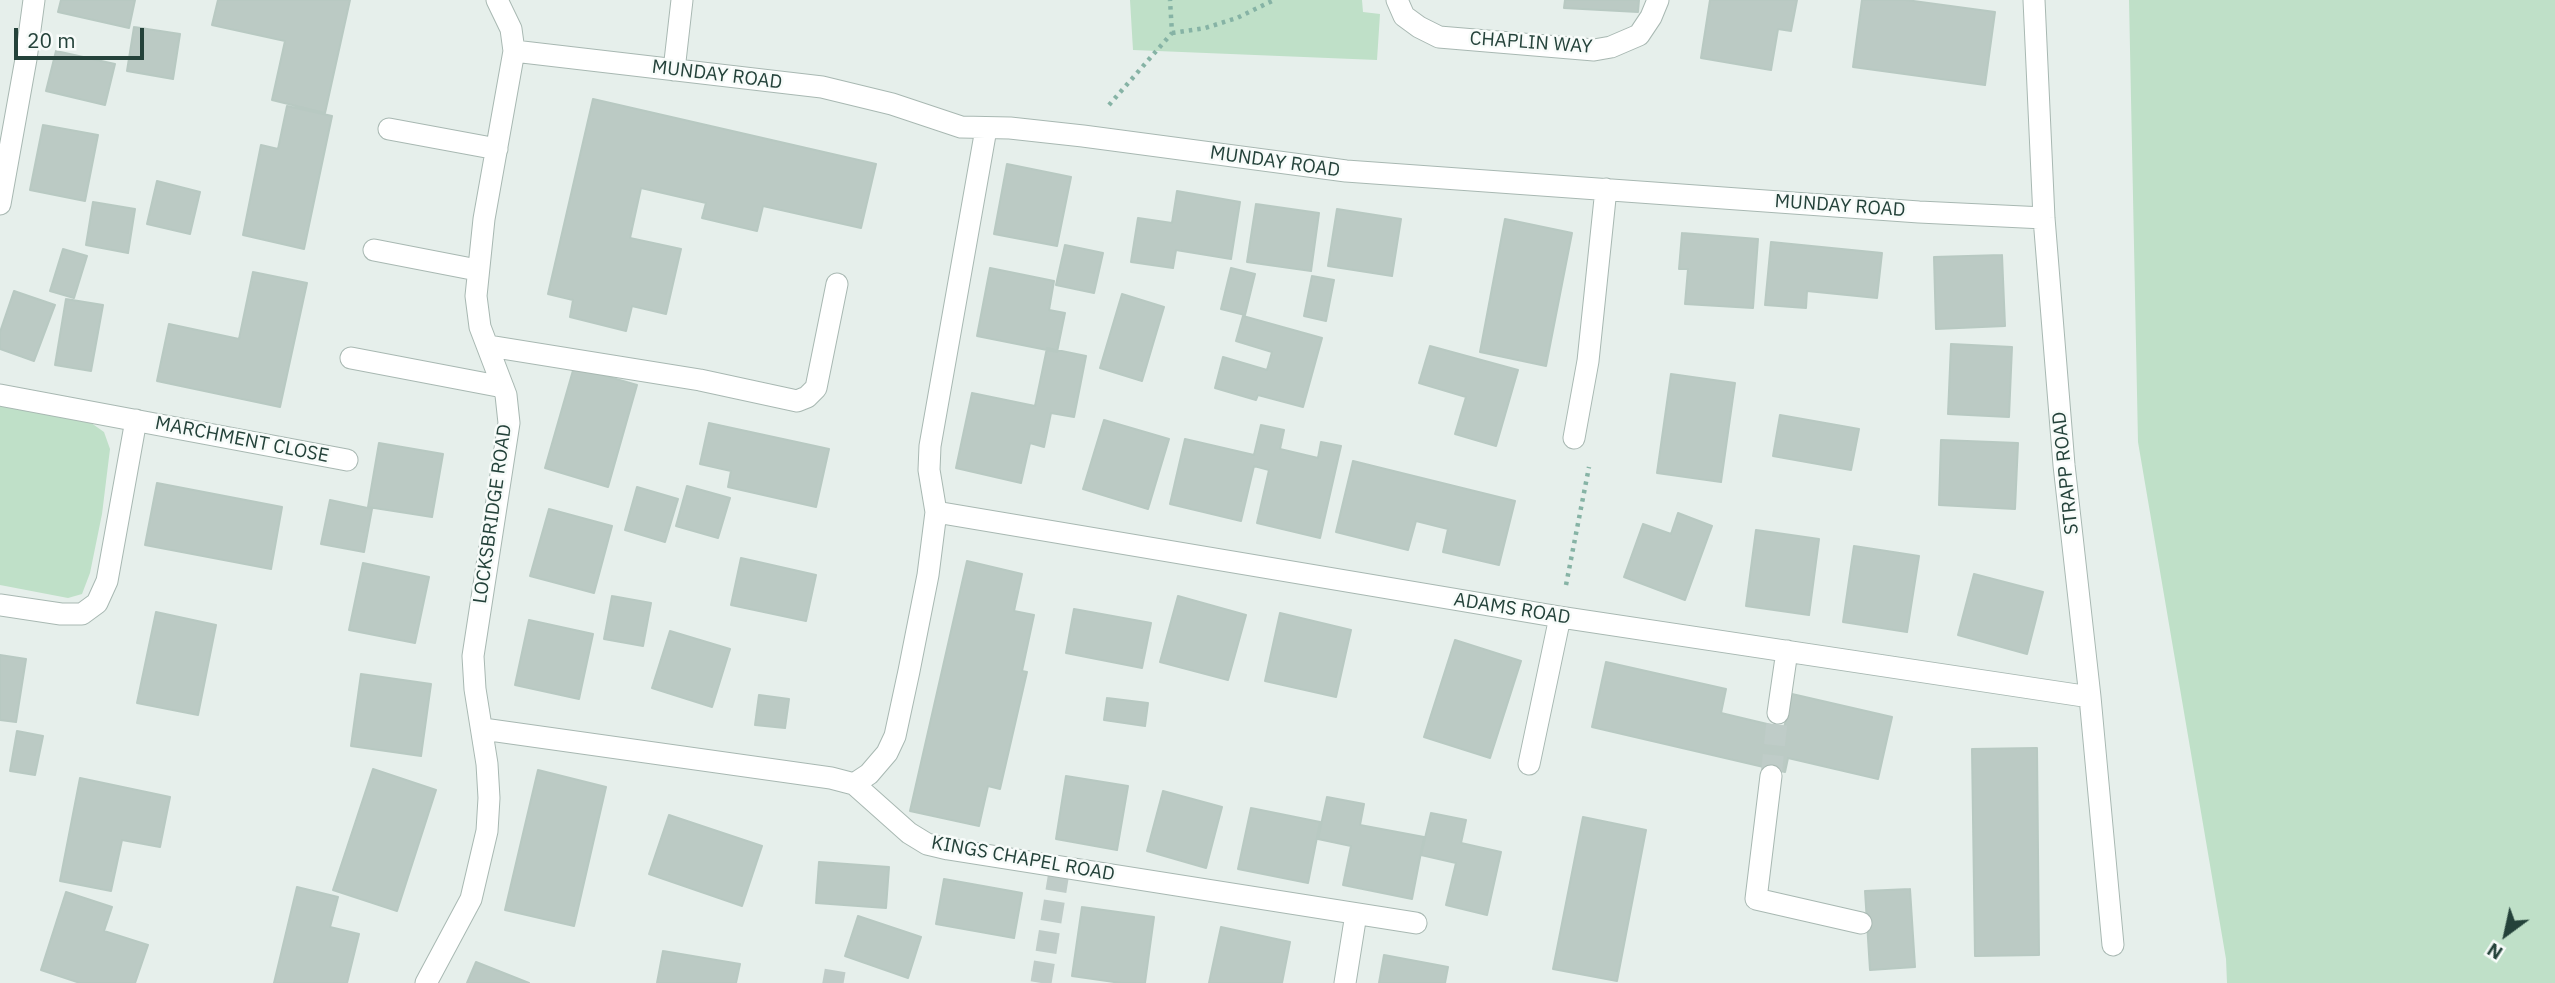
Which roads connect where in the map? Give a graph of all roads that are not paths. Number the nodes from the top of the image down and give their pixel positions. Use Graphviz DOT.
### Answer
graph roads {
  1 [pos="34,0"];
  2 [pos="496,0"];
  3 [pos="682,0"];
  4 [pos="1397,0"];
  5 [pos="1658,0"];
  6 [pos="2034,0"];
  7 [pos="514,51"];
  8 [pos="674,70"];
  9 [pos="389,129"];
  10 [pos="986,129"];
  11 [pos="497,149"];
  12 [pos="1606,189"];
  13 [pos="0,204"];
  14 [pos="2045,218"];
  15 [pos="374,250"];
  16 [pos="477,270"];
  17 [pos="838,284"];
  18 [pos="489,346"];
  19 [pos="351,358"];
  20 [pos="503,387"];
  21 [pos="0,395"];
  22 [pos="136,420"];
  23 [pos="1574,438"];
  24 [pos="347,460"];
  25 [pos="936,512"];
  26 [pos="0,605"];
  27 [pos="1560,617"];
  28 [pos="1787,651"];
  29 [pos="2090,697"];
  30 [pos="1778,713"];
  31 [pos="483,729"];
  32 [pos="1529,764"];
  33 [pos="1771,776"];
  34 [pos="854,784"];
  35 [pos="1356,914"];
  36 [pos="1416,923"];
  37 [pos="1861,923"];
  38 [pos="2113,945"];
  39 [pos="426,983"];
  40 [pos="1345,983"];
  1 -- 13 [label="street"];
  2 -- 7 [label="street, LOCKSBRIDGE ROAD"];
  3 -- 8 [label="street"];
  4 -- 5 [label="street, CHAPLIN WAY"];
  6 -- 14 [label="street, STRAPP ROAD"];
  7 -- 8 [label="street, MUNDAY ROAD"];
  7 -- 11 [label="street, LOCKSBRIDGE ROAD"];
  8 -- 10 [label="street, MUNDAY ROAD"];
  9 -- 11 [label="street"];
  10 -- 12 [label="street, MUNDAY ROAD"];
  10 -- 25 [label="street"];
  11 -- 16 [label="street, LOCKSBRIDGE ROAD"];
  12 -- 14 [label="street, MUNDAY ROAD"];
  12 -- 23 [label="street"];
  14 -- 29 [label="street, STRAPP ROAD"];
  15 -- 16 [label="street"];
  16 -- 18 [label="street, LOCKSBRIDGE ROAD"];
  17 -- 18 [label="street"];
  18 -- 20 [label="street, LOCKSBRIDGE ROAD"];
  19 -- 20 [label="street"];
  20 -- 31 [label="street, LOCKSBRIDGE ROAD"];
  21 -- 22 [label="street, MARCHMENT CLOSE"];
  22 -- 24 [label="street, MARCHMENT CLOSE"];
  22 -- 26 [label="street, MARCHMENT CLOSE"];
  25 -- 27 [label="street, ADAMS ROAD"];
  25 -- 34 [label="street"];
  27 -- 28 [label="street, ADAMS ROAD"];
  27 -- 32 [label="street"];
  28 -- 29 [label="street, ADAMS ROAD"];
  28 -- 30 [label="street"];
  29 -- 38 [label="street, STRAPP ROAD"];
  31 -- 34 [label="street, KINGS CHAPEL ROAD"];
  31 -- 39 [label="street, LOCKSBRIDGE ROAD"];
  33 -- 37 [label="street"];
  34 -- 35 [label="street, KINGS CHAPEL ROAD"];
  35 -- 36 [label="street, KINGS CHAPEL ROAD"];
  35 -- 40 [label="street"];
}
